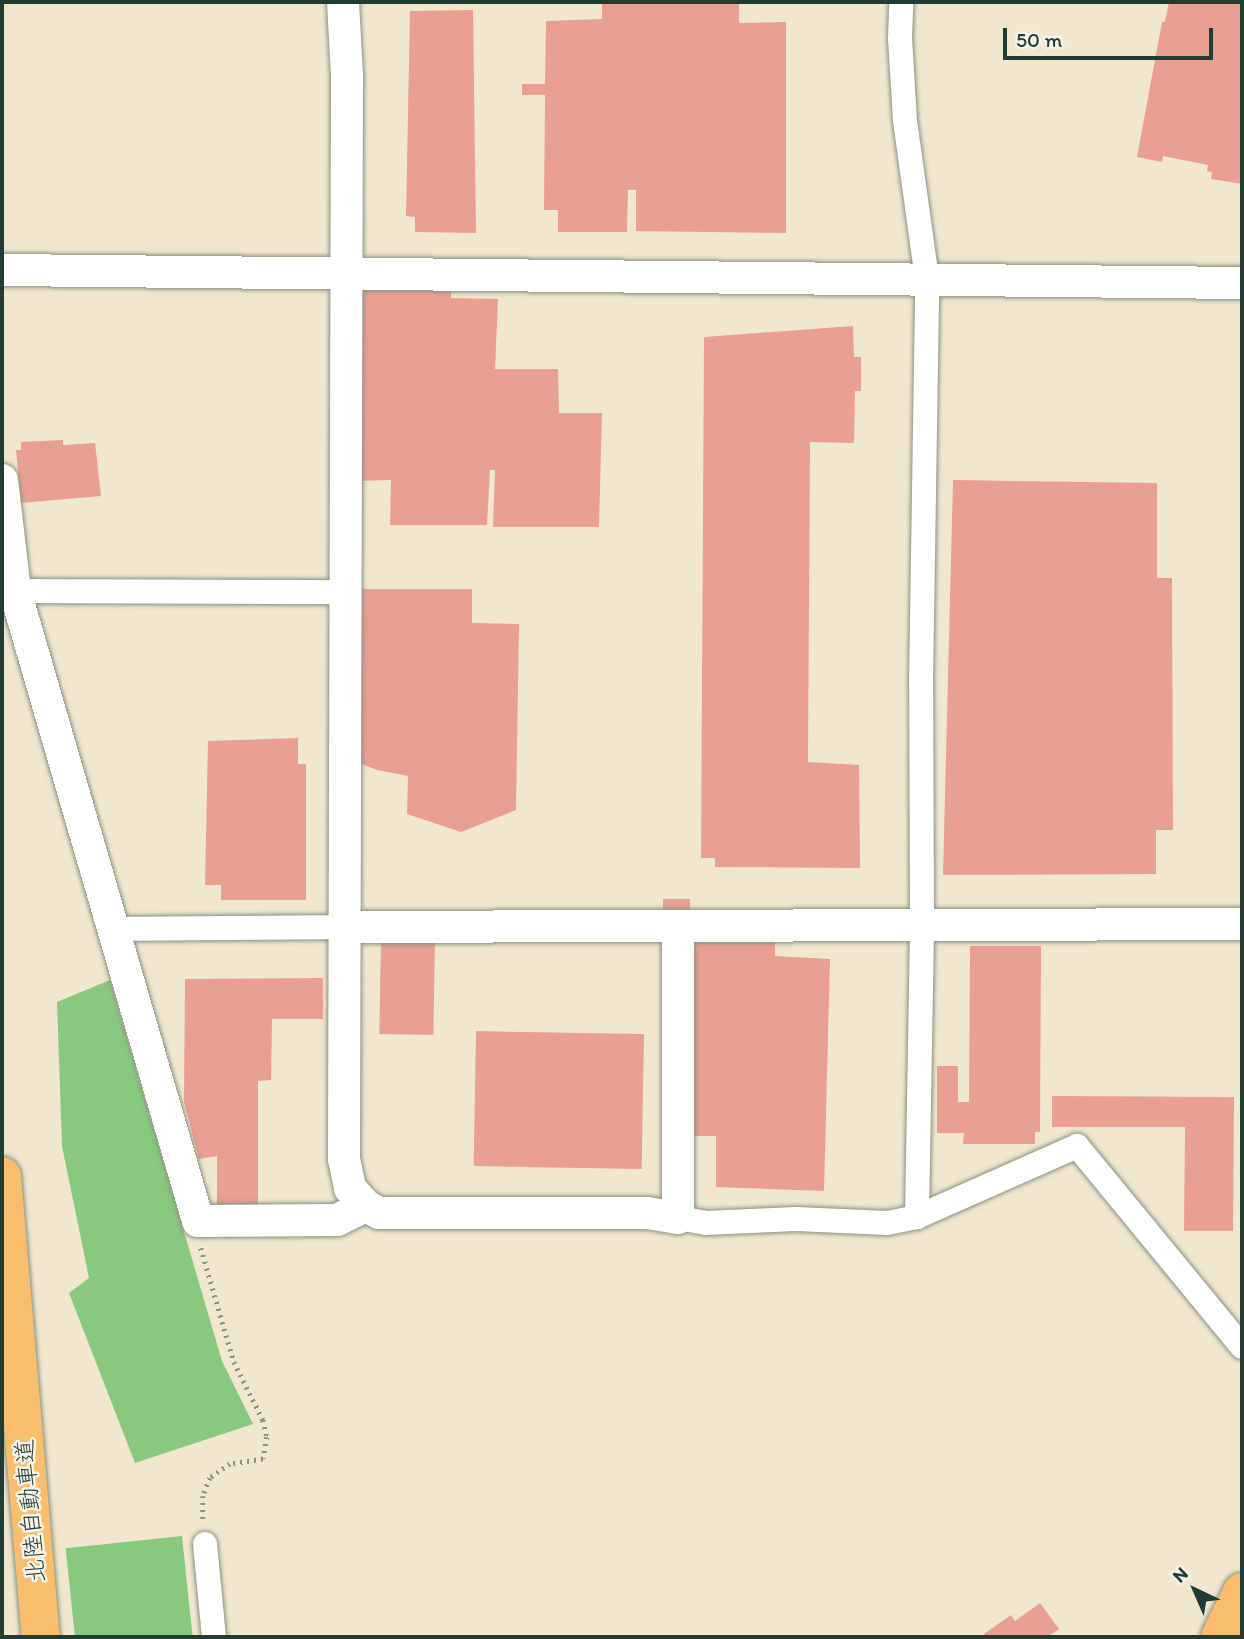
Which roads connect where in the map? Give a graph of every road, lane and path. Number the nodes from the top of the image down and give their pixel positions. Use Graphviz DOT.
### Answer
graph roads {
  1 [pos="343,2"];
  2 [pos="901,2"];
  3 [pos="2,270"];
  4 [pos="344,274"];
  5 [pos="927,279"];
  6 [pos="1242,283"];
  7 [pos="2,480"];
  8 [pos="15,592"];
  9 [pos="347,592"];
  10 [pos="1242,924"];
  11 [pos="922,925"];
  12 [pos="678,926"];
  13 [pos="345,927"];
  14 [pos="114,929"];
  15 [pos="2,1176"];
  16 [pos="366,1206"];
  17 [pos="917,1217"];
  18 [pos="678,1218"];
  19 [pos="198,1221"];
  20 [pos="1242,1346"];
  21 [pos="205,1544"];
  22 [pos="1242,1592"];
  23 [pos="41,1637"];
  24 [pos="214,1637"];
  25 [pos="1220,1637"];
  1 -- 4 [label="street"];
  2 -- 5 [label="street"];
  3 -- 4 [label="street"];
  4 -- 5 [label="street"];
  4 -- 9 [label="street"];
  5 -- 6 [label="street"];
  5 -- 11 [label="street"];
  7 -- 8 [label="street"];
  8 -- 9 [label="street"];
  8 -- 14 [label="street"];
  9 -- 13 [label="street"];
  10 -- 11 [label="street"];
  11 -- 12 [label="street"];
  11 -- 17 [label="street"];
  12 -- 13 [label="street"];
  12 -- 18 [label="street"];
  13 -- 14 [label="street"];
  13 -- 16 [label="street"];
  14 -- 19 [label="street"];
  15 -- 23 [label="main road, 北陸自動車道"];
  16 -- 18 [label="street"];
  16 -- 19 [label="street"];
  17 -- 18 [label="street"];
  17 -- 20 [label="street"];
  19 -- 21 [label="path"];
  21 -- 24 [label="street"];
  22 -- 25 [label="main road"];
}
